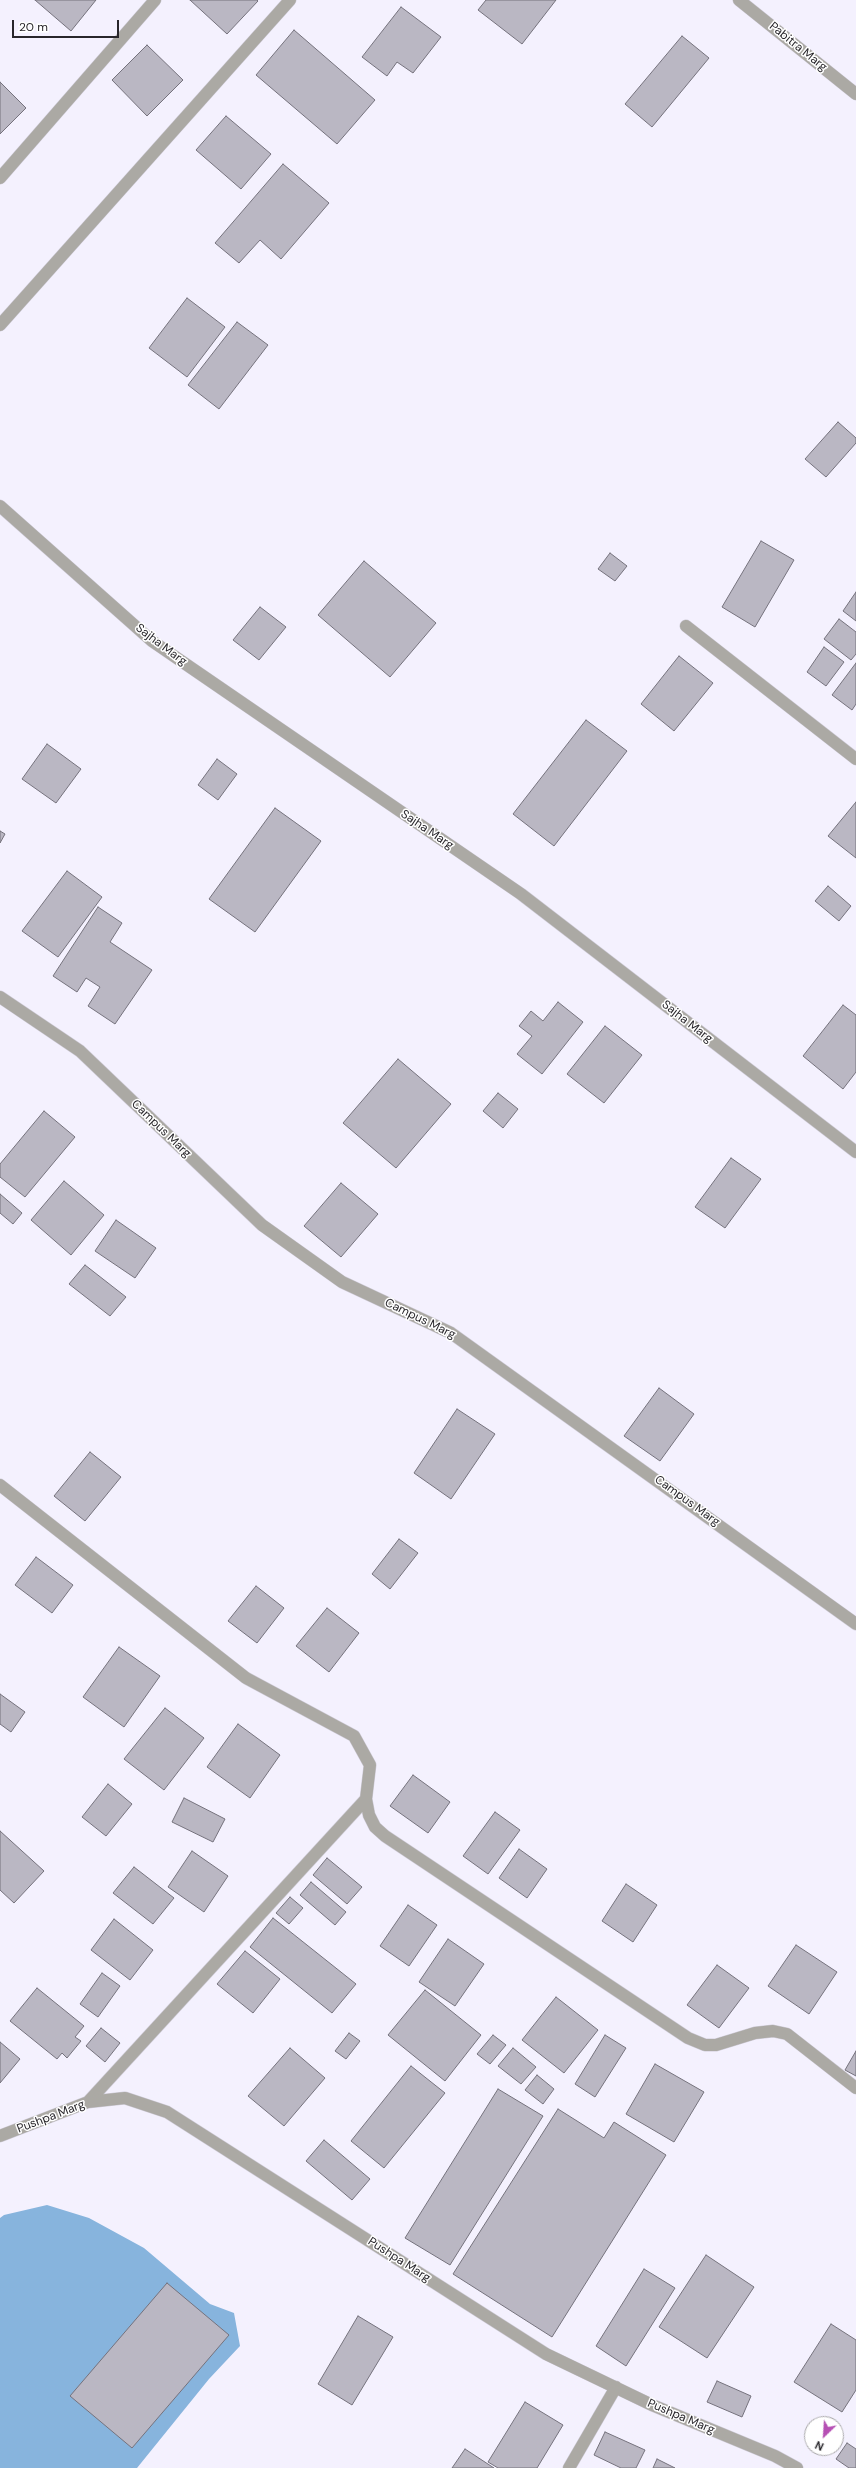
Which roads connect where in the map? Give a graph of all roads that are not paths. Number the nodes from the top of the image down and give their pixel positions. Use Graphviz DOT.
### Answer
graph roads {
  1 [pos="156,0"];
  2 [pos="290,0"];
  3 [pos="739,0"];
  4 [pos="856,94"];
  5 [pos="0,178"];
  6 [pos="0,325"];
  7 [pos="0,506"];
  8 [pos="686,626"];
  9 [pos="856,759"];
  10 [pos="0,997"];
  11 [pos="856,1152"];
  12 [pos="0,1485"];
  13 [pos="856,1624"];
  14 [pos="366,1799"];
  15 [pos="856,2088"];
  16 [pos="88,2102"];
  17 [pos="0,2136"];
  18 [pos="616,2387"];
  19 [pos="569,2468"];
  20 [pos="797,2468"];
  1 -- 5 [label="street"];
  2 -- 6 [label="street"];
  3 -- 4 [label="street, Pabitra Marg"];
  7 -- 11 [label="street, Sajha Marg"];
  8 -- 9 [label="street"];
  10 -- 13 [label="street, Campus Marg"];
  12 -- 14 [label="street"];
  14 -- 15 [label="street"];
  14 -- 16 [label="street"];
  16 -- 17 [label="street, Pushpa Marg"];
  16 -- 18 [label="street, Pushpa Marg"];
  18 -- 19 [label="street"];
  18 -- 20 [label="street, Pushpa Marg"];
}
